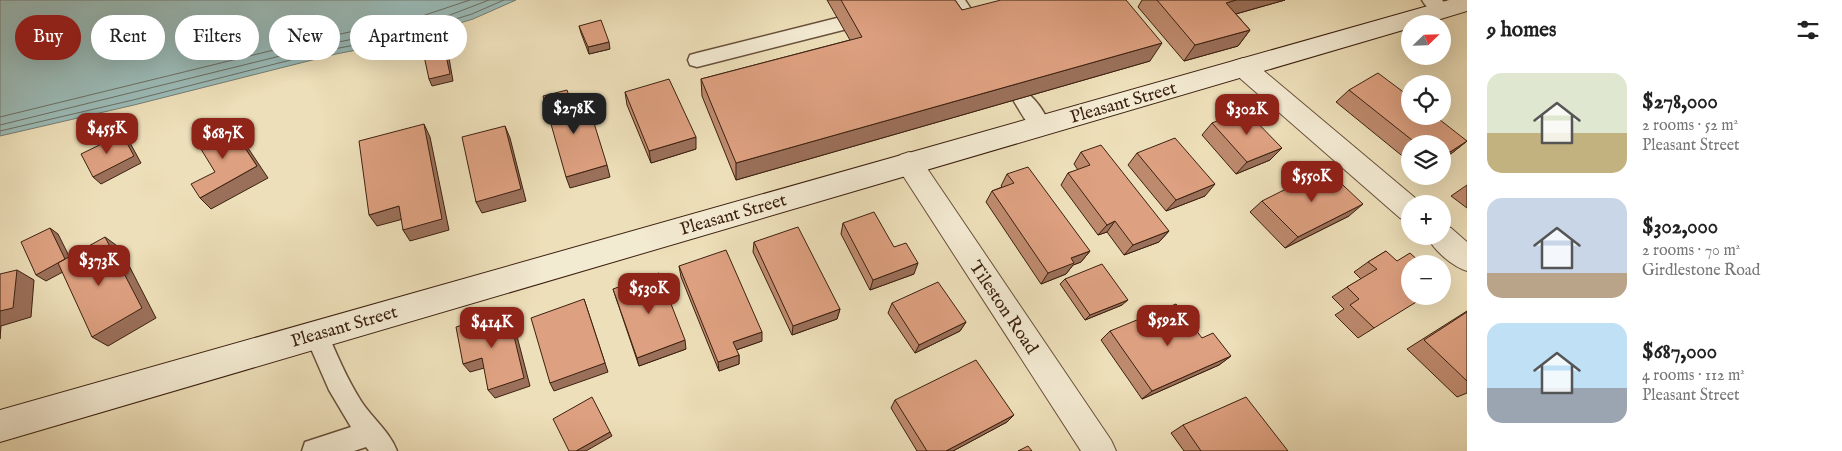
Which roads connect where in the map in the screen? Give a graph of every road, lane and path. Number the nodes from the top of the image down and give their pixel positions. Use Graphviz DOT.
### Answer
graph roads {
  1 [pos="956,0"];
  2 [pos="1447,4"];
  3 [pos="841,24"];
  4 [pos="972,24"];
  5 [pos="697,60"];
  6 [pos="1243,67"];
  7 [pos="1022,98"];
  8 [pos="1041,126"];
  9 [pos="909,164"];
  10 [pos="1401,202"];
  11 [pos="1451,245"];
  12 [pos="1467,259"];
  13 [pos="317,334"];
  14 [pos="0,426"];
  15 [pos="377,442"];
  16 [pos="314,451"];
  17 [pos="1100,451"];
  1 -- 4 [label="lane"];
  2 -- 6 [label="main road, Pleasant Street"];
  3 -- 5 [label="lane"];
  6 -- 8 [label="main road, Pleasant Street"];
  6 -- 10 [label="main road"];
  7 -- 8 [label="lane"];
  8 -- 9 [label="main road, Pleasant Street"];
  9 -- 13 [label="main road, Pleasant Street"];
  9 -- 17 [label="main road, Tileston Road"];
  11 -- 12 [label="main road"];
  13 -- 14 [label="main road, Pleasant Street"];
  13 -- 15 [label="lane"];
  15 -- 16 [label="lane"];
}
